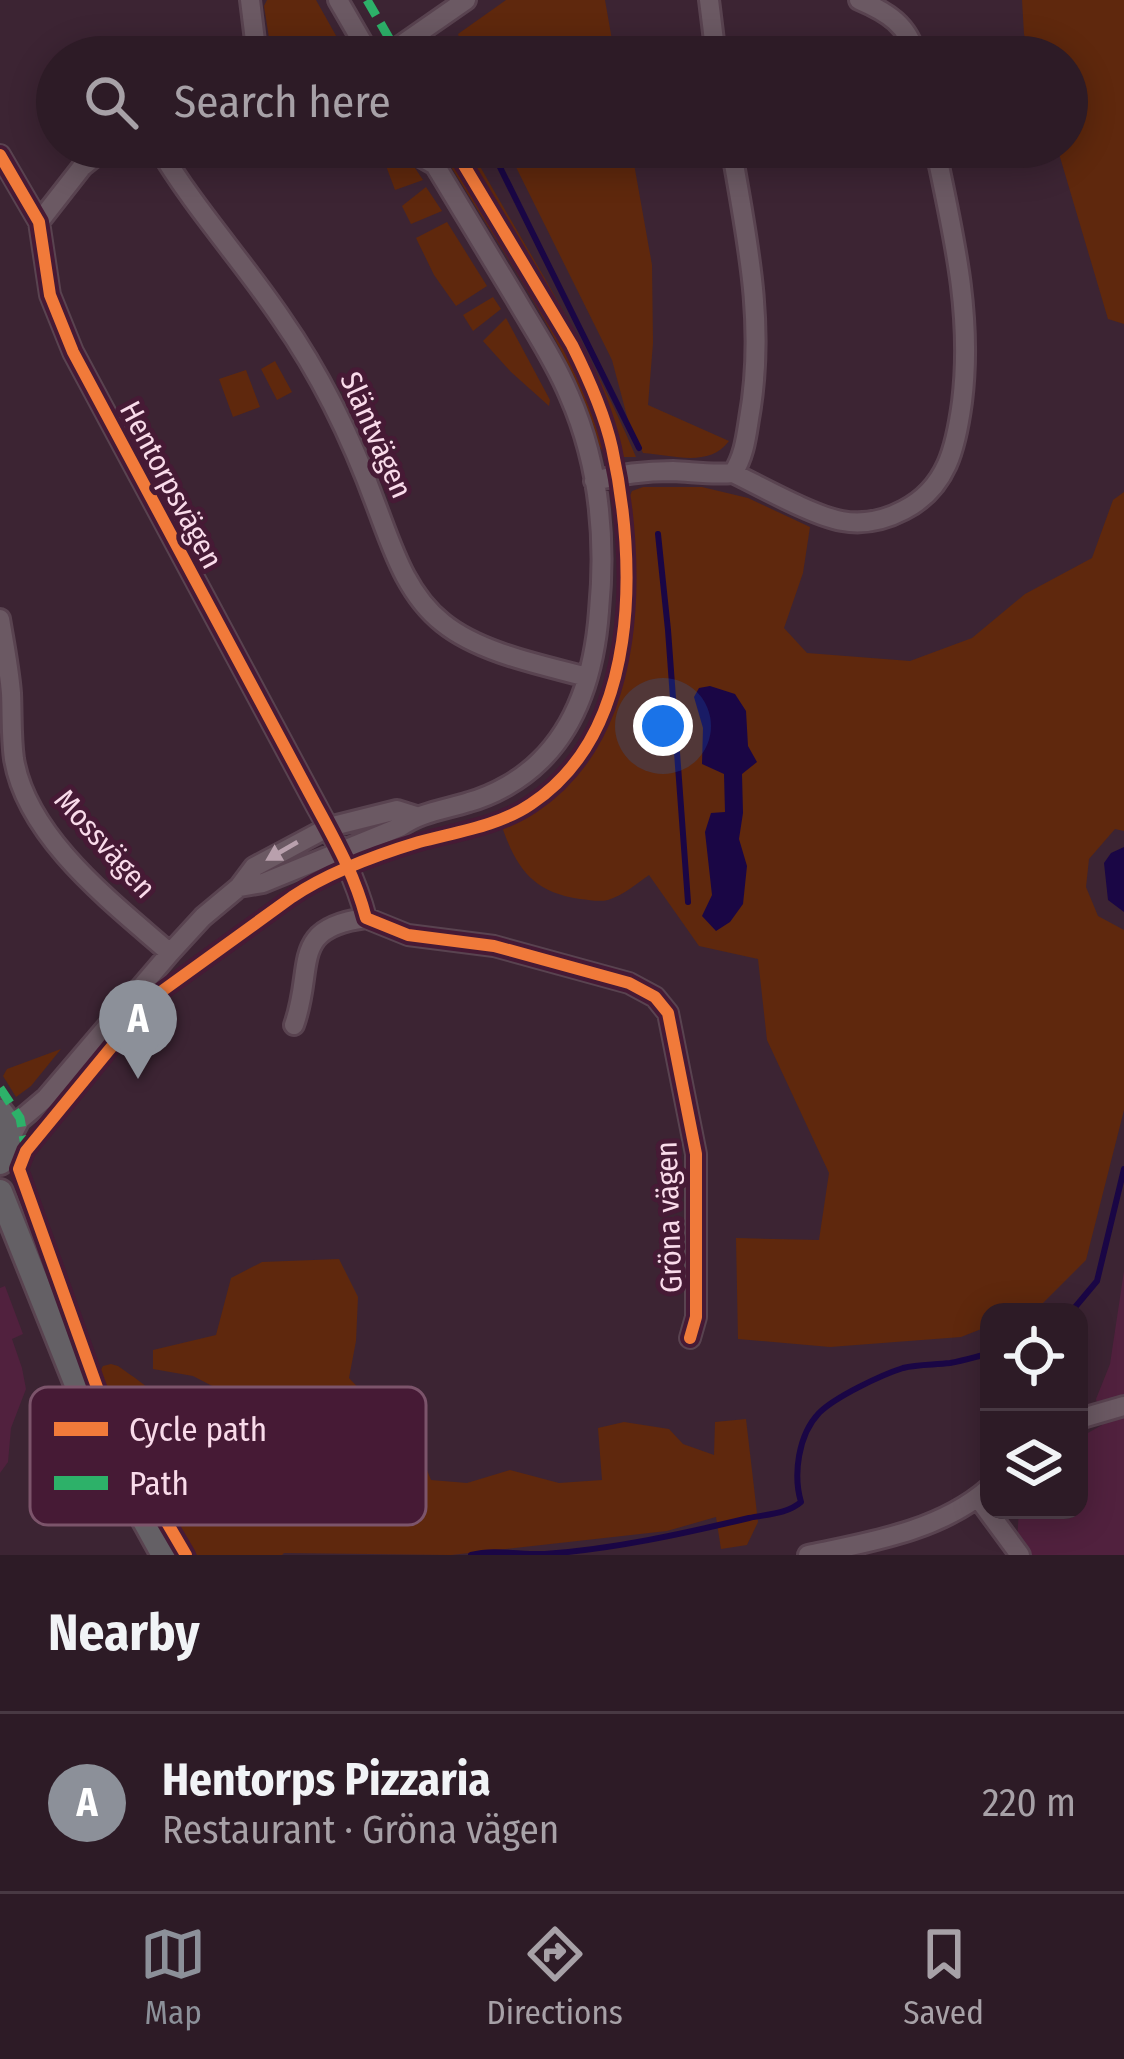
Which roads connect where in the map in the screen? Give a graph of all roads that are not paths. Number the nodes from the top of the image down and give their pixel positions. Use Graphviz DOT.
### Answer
graph roads {
  1 [pos="250,0"];
  2 [pos="338,0"];
  3 [pos="466,0"];
  4 [pos="709,0"];
  5 [pos="859,0"];
  6 [pos="254,36"];
  7 [pos="359,36"];
  8 [pos="414,36"];
  9 [pos="713,36"];
  10 [pos="909,36"];
  11 [pos="0,155"];
  12 [pos="81,168"];
  13 [pos="171,168"];
  14 [pos="441,168"];
  15 [pos="735,168"];
  16 [pos="939,168"];
  17 [pos="39,222"];
  18 [pos="733,472"];
  19 [pos="594,481"];
  20 [pos="0,619"];
  21 [pos="587,677"];
  22 [pos="416,816"];
  23 [pos="329,827"];
  24 [pos="342,849"];
  25 [pos="238,887"];
  26 [pos="366,918"];
  27 [pos="170,953"];
  28 [pos="294,1025"];
  29 [pos="5,1136"];
  30 [pos="0,1192"];
  31 [pos="690,1338"];
  32 [pos="78,1387"];
  33 [pos="1123,1403"];
  34 [pos="1088,1416"];
  35 [pos="980,1495"];
  36 [pos="999,1519"];
  37 [pos="147,1525"];
  38 [pos="164,1555"];
  39 [pos="808,1555"];
  40 [pos="1021,1555"];
  1 -- 6 [label="street"];
  2 -- 7 [label="street"];
  3 -- 8 [label="street"];
  4 -- 9 [label="street"];
  5 -- 10 [label="street"];
  11 -- 17 [label="street, Hentorpsvägen"];
  12 -- 17 [label="street"];
  13 -- 21 [label="street, Släntvägen"];
  14 -- 19 [label="street"];
  15 -- 18 [label="street"];
  16 -- 18 [label="street"];
  17 -- 23 [label="street, Hentorpsvägen"];
  18 -- 19 [label="street"];
  19 -- 21 [label="street"];
  20 -- 27 [label="street, Mossvägen"];
  21 -- 22 [label="street"];
  22 -- 23 [label="street"];
  22 -- 24 [label="street"];
  23 -- 24 [label="street"];
  23 -- 25 [label="street, one-way"];
  24 -- 25 [label="street"];
  24 -- 26 [label="street"];
  25 -- 27 [label="street"];
  26 -- 28 [label="street"];
  26 -- 31 [label="street, Gröna vägen"];
  27 -- 29 [label="street"];
  30 -- 32 [label="main road"];
  33 -- 34 [label="street"];
  35 -- 39 [label="street"];
  36 -- 40 [label="street"];
  37 -- 38 [label="main road"];
}
